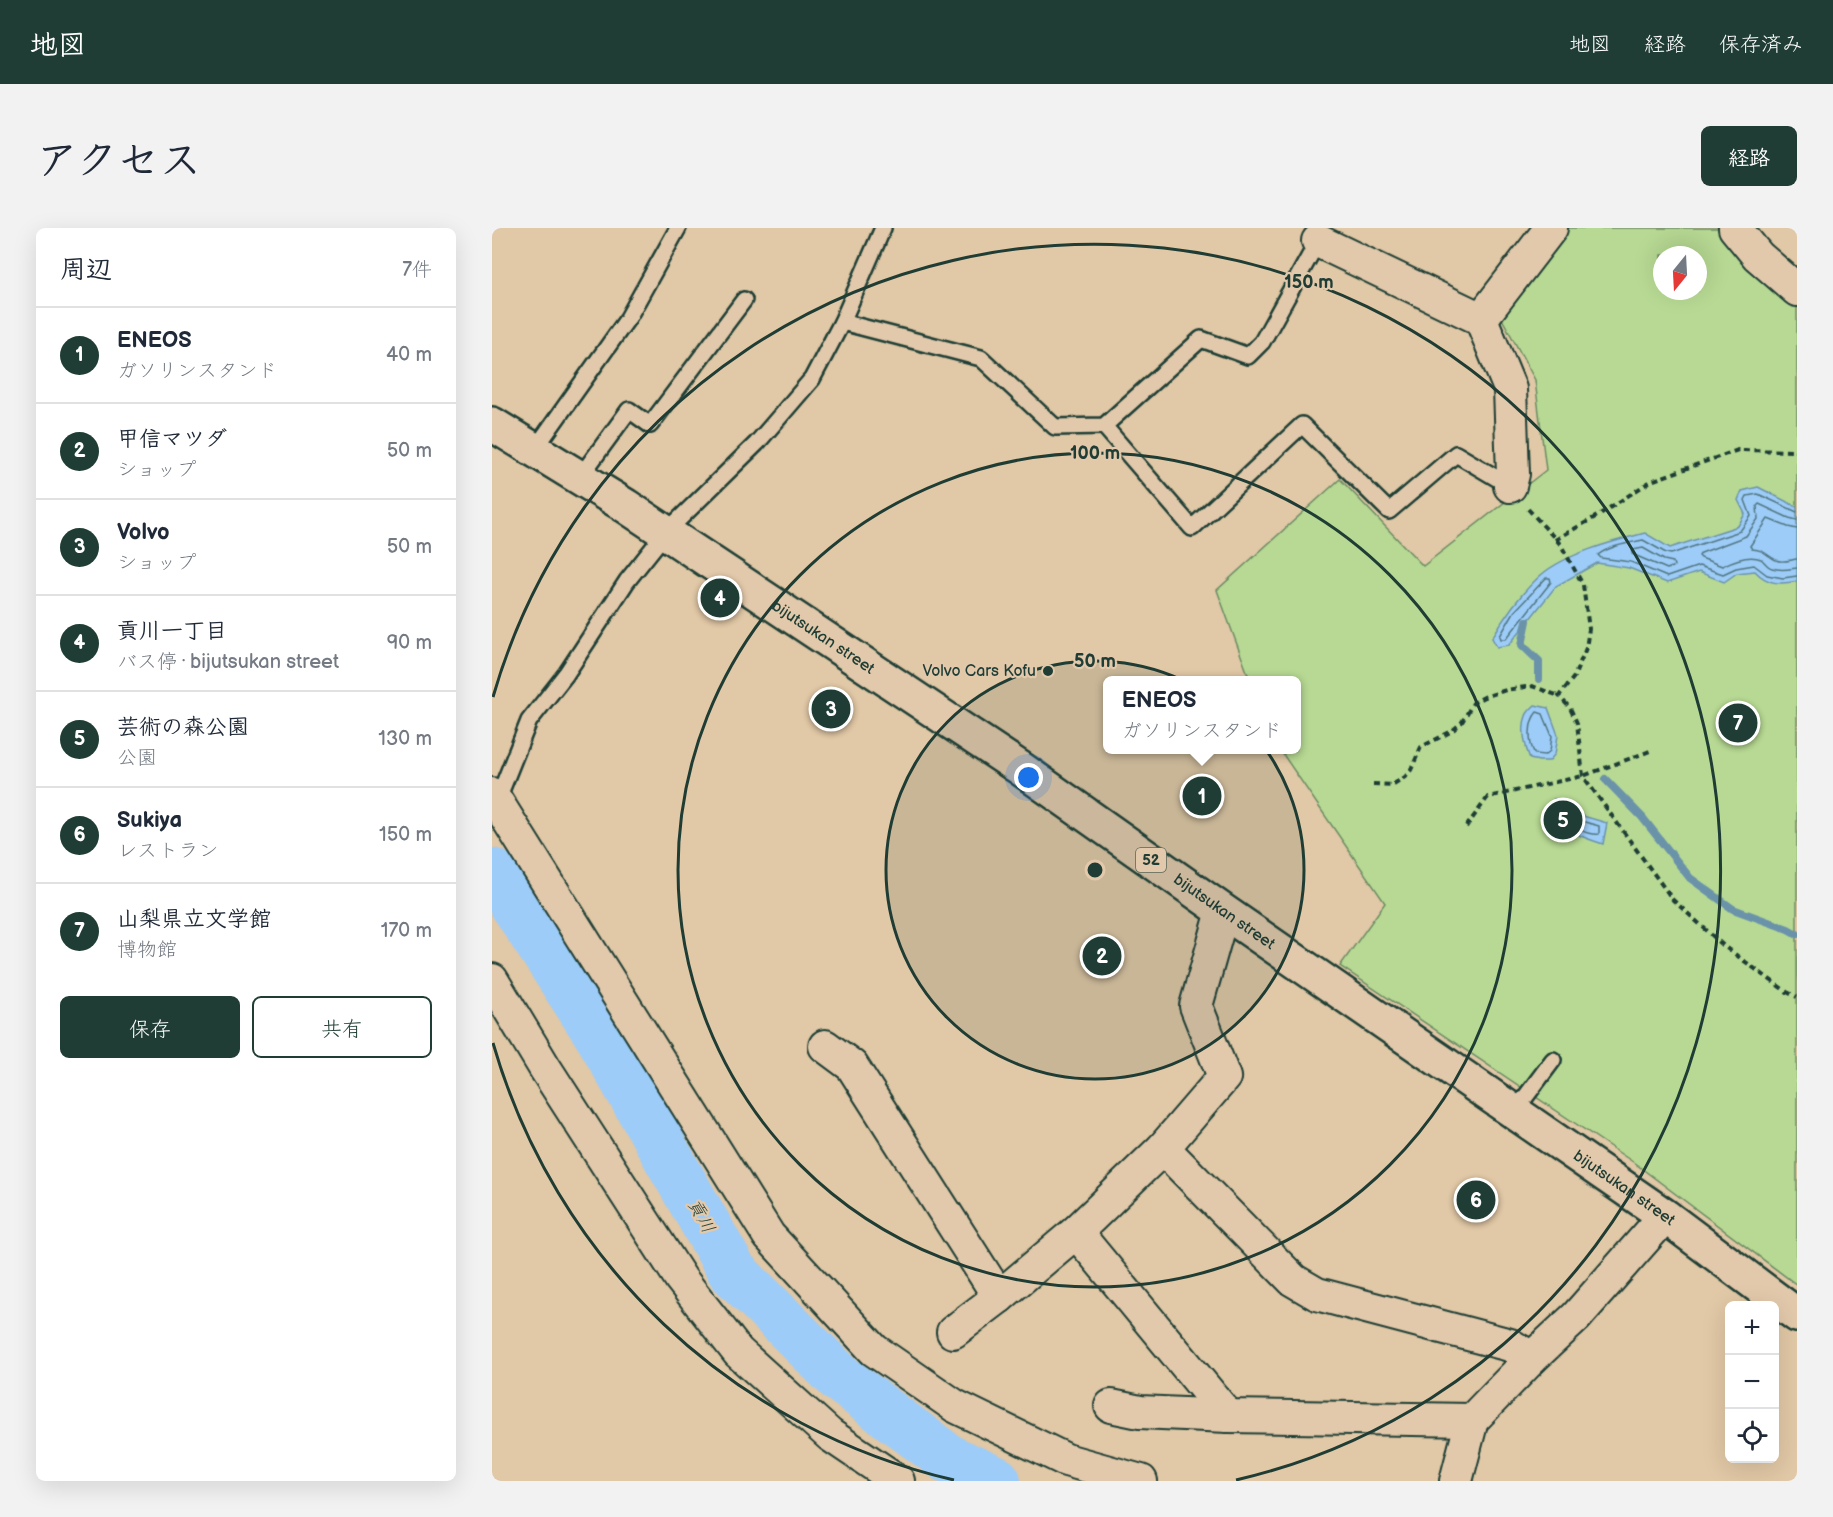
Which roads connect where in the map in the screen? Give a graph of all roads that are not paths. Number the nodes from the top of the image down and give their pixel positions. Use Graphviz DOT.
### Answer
graph roads {
  1 [pos="678,228"];
  2 [pos="883,228"];
  3 [pos="1551,228"];
  4 [pos="1735,228"];
  5 [pos="1318,241"];
  6 [pos="1797,290"];
  7 [pos="744,300"];
  8 [pos="1481,320"];
  9 [pos="842,322"];
  10 [pos="492,424"];
  11 [pos="1104,426"];
  12 [pos="535,449"];
  13 [pos="580,477"];
  14 [pos="1510,486"];
  15 [pos="666,532"];
  16 [pos="493,798"];
  17 [pos="1223,911"];
  18 [pos="492,980"];
  19 [pos="825,1046"];
  20 [pos="1553,1060"];
  21 [pos="1515,1111"];
  22 [pos="1163,1148"];
  23 [pos="1665,1216"];
  24 [pos="1076,1232"];
  25 [pos="999,1297"];
  26 [pos="1797,1315"];
  27 [pos="953,1332"];
  28 [pos="1532,1358"];
  29 [pos="1111,1406"];
  30 [pos="1228,1416"];
  31 [pos="1472,1420"];
  32 [pos="898,1481"];
  33 [pos="1141,1481"];
  34 [pos="1456,1481"];
  1 -- 12 [label="lane"];
  2 -- 9 [label="lane"];
  3 -- 8 [label="street"];
  4 -- 6 [label="street"];
  5 -- 8 [label="street"];
  5 -- 11 [label="lane"];
  7 -- 13 [label="lane"];
  8 -- 14 [label="street"];
  9 -- 11 [label="lane"];
  9 -- 15 [label="lane"];
  10 -- 12 [label="highway, bijutsukan street / 52"];
  11 -- 14 [label="lane"];
  12 -- 13 [label="highway, bijutsukan street / 52"];
  13 -- 15 [label="highway, bijutsukan street / 52"];
  15 -- 16 [label="lane"];
  15 -- 17 [label="highway, bijutsukan street / 52"];
  16 -- 33 [label="street"];
  17 -- 21 [label="highway, bijutsukan street / 52"];
  17 -- 22 [label="street"];
  18 -- 32 [label="street"];
  19 -- 25 [label="street"];
  20 -- 21 [label="lane"];
  21 -- 23 [label="highway, bijutsukan street / 52"];
  22 -- 24 [label="street"];
  22 -- 28 [label="street"];
  23 -- 26 [label="highway, bijutsukan street / 52"];
  23 -- 28 [label="street"];
  24 -- 25 [label="street"];
  24 -- 30 [label="street"];
  25 -- 27 [label="street"];
  28 -- 31 [label="street"];
  29 -- 30 [label="street"];
  30 -- 31 [label="street"];
  31 -- 34 [label="street"];
}
